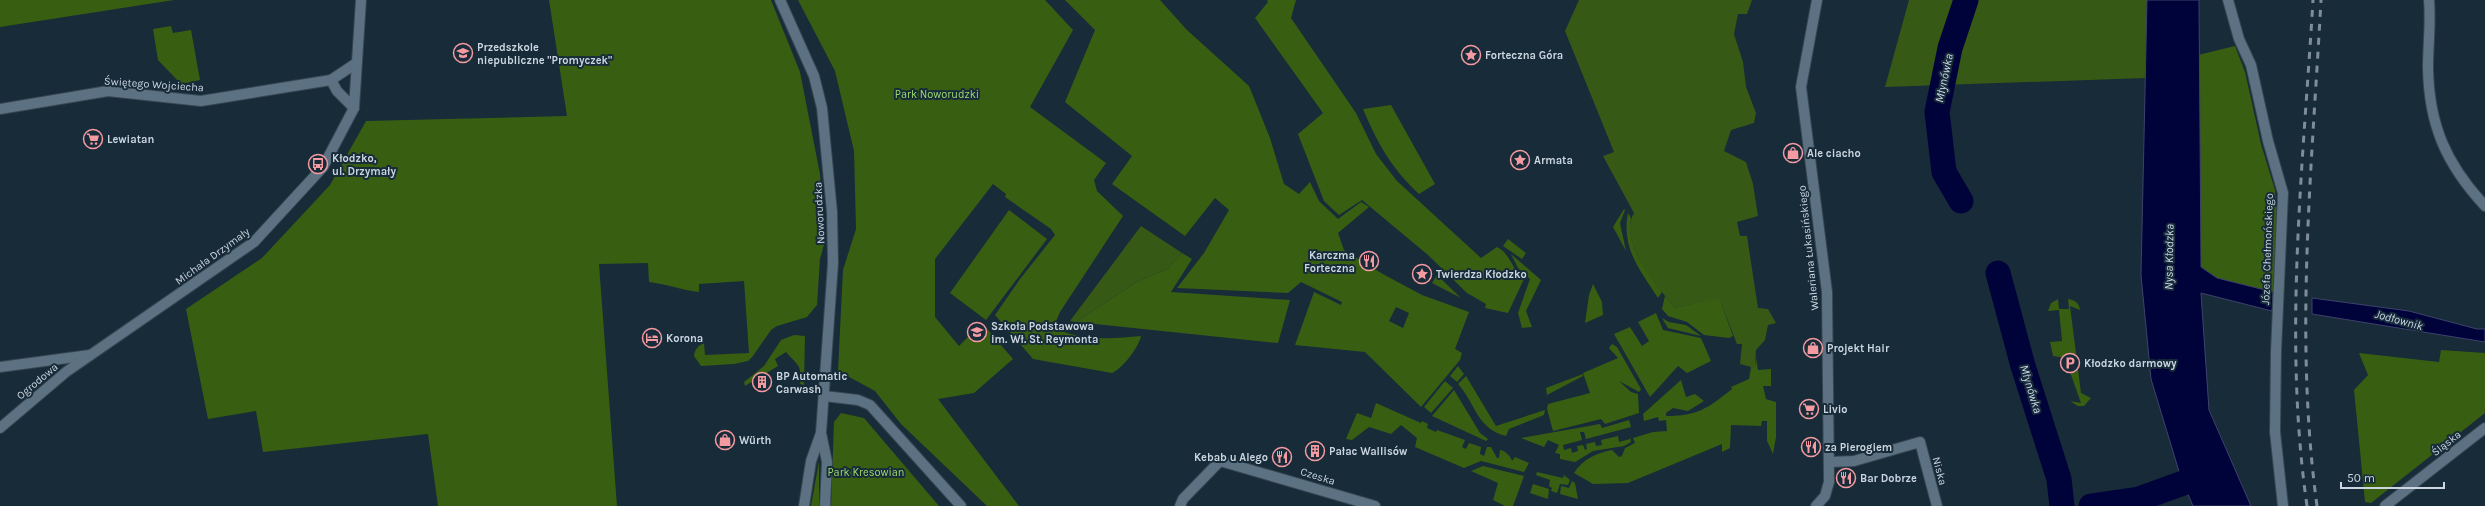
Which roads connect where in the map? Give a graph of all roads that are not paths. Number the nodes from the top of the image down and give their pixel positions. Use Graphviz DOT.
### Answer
graph roads {
  1 [pos="361,0"];
  2 [pos="780,0"];
  3 [pos="1817,0"];
  4 [pos="2228,0"];
  5 [pos="2429,0"];
  6 [pos="355,64"];
  7 [pos="331,80"];
  8 [pos="354,108"];
  9 [pos="0,109"];
  10 [pos="2485,206"];
  11 [pos="92,355"];
  12 [pos="0,367"];
  13 [pos="824,396"];
  14 [pos="0,428"];
  15 [pos="2485,428"];
  16 [pos="821,433"];
  17 [pos="1830,462"];
  18 [pos="1348,502"];
  19 [pos="804,506"];
  20 [pos="825,506"];
  21 [pos="961,506"];
  22 [pos="1180,506"];
  23 [pos="1375,506"];
  24 [pos="1816,506"];
  25 [pos="1937,506"];
  26 [pos="2283,506"];
  27 [pos="2385,506"];
  1 -- 6 [label="street, Michała Drzymały"];
  2 -- 13 [label="street, Noworudzka"];
  3 -- 17 [label="street, Waleriana Łukasińskiego"];
  4 -- 26 [label="street, Józefa Chełmońskiego"];
  5 -- 10 [label="street"];
  6 -- 7 [label="street, Świętego Wojciecha"];
  6 -- 8 [label="street, Michała Drzymały"];
  7 -- 8 [label="street"];
  7 -- 9 [label="street, Świętego Wojciecha"];
  8 -- 11 [label="street, Michała Drzymały"];
  11 -- 12 [label="street, Michała Drzymały"];
  11 -- 14 [label="street, Ogrodowa"];
  13 -- 16 [label="street, Noworudzka"];
  13 -- 21 [label="street"];
  15 -- 27 [label="street, Śląska"];
  16 -- 19 [label="street, Noworudzka"];
  16 -- 20 [label="street, Noworudzka"];
  17 -- 24 [label="street, Waleriana Łukasińskiego"];
  17 -- 25 [label="street, Niska"];
  18 -- 22 [label="street, Czeska"];
  18 -- 23 [label="street, Czeska"];
}
